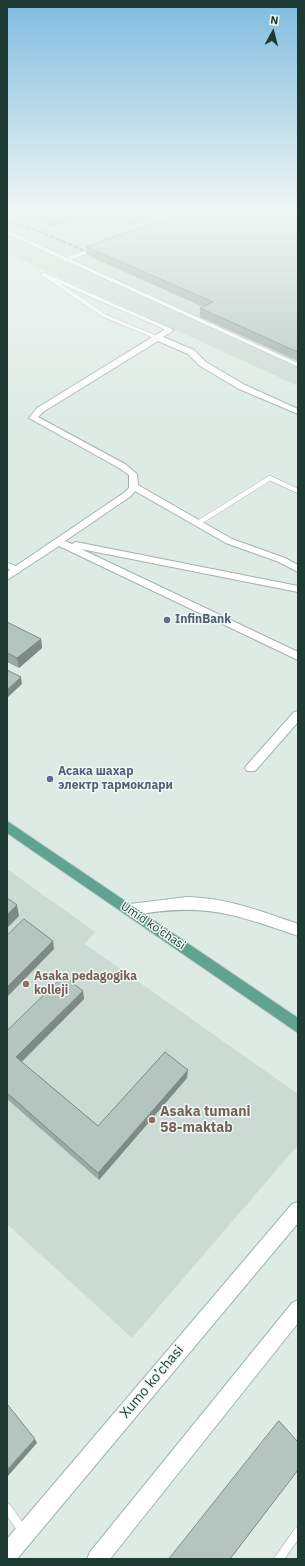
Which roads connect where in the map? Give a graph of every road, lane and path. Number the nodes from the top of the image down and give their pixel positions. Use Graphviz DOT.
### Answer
graph roads {
  1 [pos="58,284"];
  2 [pos="66,284"];
  3 [pos="118,284"];
  4 [pos="170,330"];
  5 [pos="158,338"];
  6 [pos="298,365"];
  7 [pos="298,412"];
  8 [pos="133,486"];
  9 [pos="298,491"];
  10 [pos="198,523"];
  11 [pos="59,542"];
  12 [pos="7,565"];
  13 [pos="298,569"];
  14 [pos="18,570"];
  15 [pos="7,577"];
  16 [pos="298,589"];
  17 [pos="298,656"];
  18 [pos="298,716"];
  19 [pos="251,768"];
  20 [pos="7,826"];
  21 [pos="130,910"];
  22 [pos="298,930"];
  23 [pos="298,1026"];
  24 [pos="298,1210"];
  25 [pos="298,1309"];
  26 [pos="7,1508"];
  27 [pos="298,1532"];
  28 [pos="25,1534"];
  29 [pos="7,1555"];
  30 [pos="97,1559"];
  31 [pos="279,1559"];
  1 -- 5 [label="lane"];
  2 -- 4 [label="lane"];
  3 -- 6 [label="lane"];
  4 -- 5 [label="street"];
  5 -- 7 [label="street"];
  5 -- 8 [label="street"];
  8 -- 10 [label="street"];
  8 -- 11 [label="street"];
  9 -- 10 [label="lane"];
  10 -- 13 [label="street"];
  11 -- 14 [label="street"];
  11 -- 16 [label="street"];
  11 -- 17 [label="street"];
  12 -- 14 [label="lane"];
  14 -- 15 [label="street"];
  18 -- 19 [label="street"];
  20 -- 21 [label="main road, Umid ko'chasi"];
  21 -- 22 [label="street"];
  21 -- 23 [label="main road, Umid ko'chasi"];
  24 -- 28 [label="street, Xumo ko’chasi"];
  25 -- 30 [label="street"];
  26 -- 28 [label="lane"];
  27 -- 31 [label="lane"];
  28 -- 29 [label="street, Xumo ko’chasi"];
}
